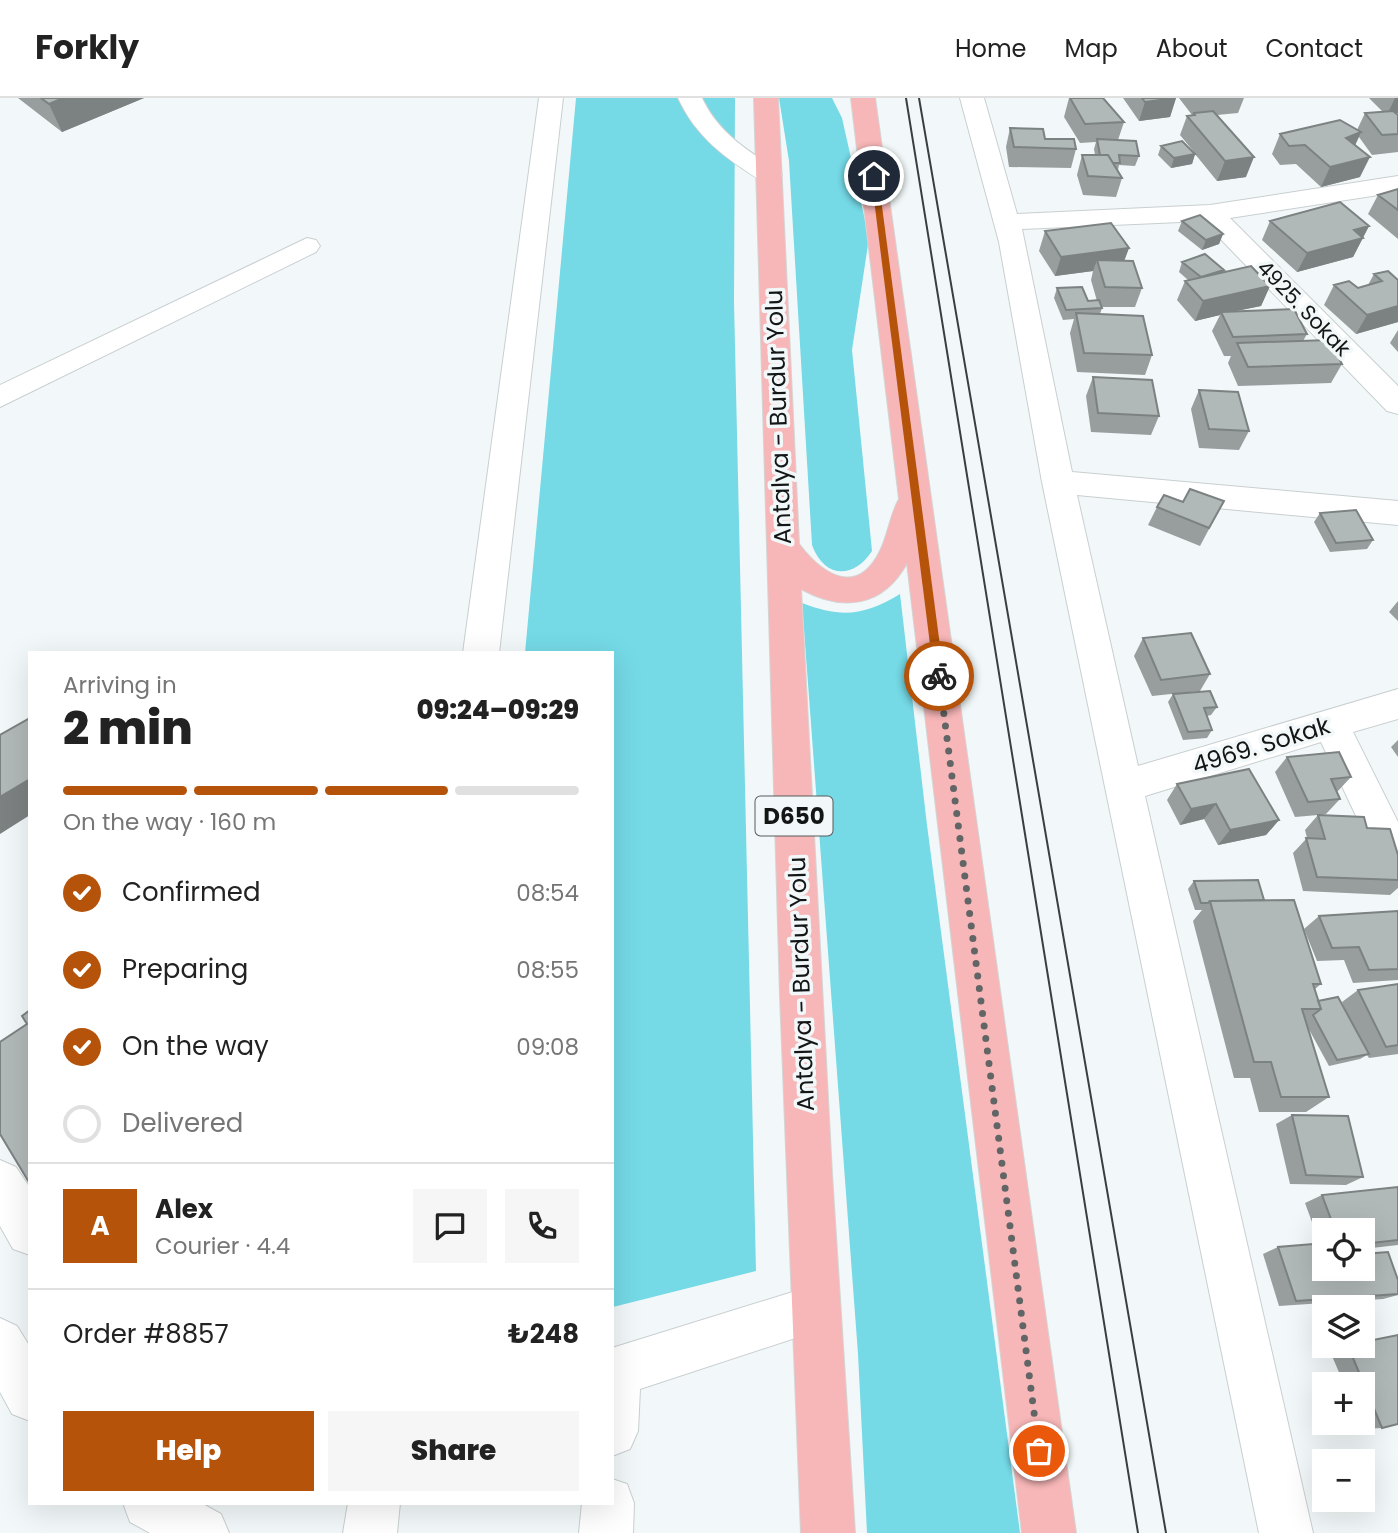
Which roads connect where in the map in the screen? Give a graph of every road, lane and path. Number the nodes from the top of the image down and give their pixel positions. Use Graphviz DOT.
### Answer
graph roads {
  1 [pos="551,98"];
  2 [pos="690,98"];
  3 [pos="766,98"];
  4 [pos="972,98"];
  5 [pos="863,104"];
  6 [pos="769,175"];
  7 [pos="1398,184"];
  8 [pos="1210,213"];
  9 [pos="1006,222"];
  10 [pos="307,246"];
  11 [pos="0,397"];
  12 [pos="1398,404"];
  13 [pos="1058,482"];
  14 [pos="915,493"];
  15 [pos="1398,513"];
  16 [pos="782,545"];
  17 [pos="481,651"];
  18 [pos="1398,704"];
  19 [pos="1331,724"];
  20 [pos="1124,786"];
  21 [pos="1398,863"];
  22 [pos="0,1183"];
  23 [pos="28,1229"];
  24 [pos="815,1309"];
  25 [pos="0,1343"];
  26 [pos="614,1373"];
  27 [pos="28,1392"];
  28 [pos="153,1505"];
  29 [pos="374,1505"];
  30 [pos="608,1505"];
  31 [pos="202,1533"];
  32 [pos="370,1533"];
  33 [pos="606,1533"];
  34 [pos="828,1533"];
  35 [pos="1049,1533"];
  36 [pos="1286,1533"];
  1 -- 17 [label="street"];
  2 -- 6 [label="street"];
  3 -- 6 [label="highway, Antalya - Burdur Yolu / D650"];
  4 -- 9 [label="street"];
  5 -- 14 [label="highway"];
  6 -- 16 [label="highway, Antalya - Burdur Yolu / D650"];
  7 -- 8 [label="street"];
  8 -- 9 [label="street"];
  8 -- 12 [label="street, 4925. Sokak"];
  9 -- 13 [label="street"];
  10 -- 11 [label="street"];
  13 -- 15 [label="street"];
  13 -- 20 [label="street"];
  14 -- 16 [label="highway"];
  14 -- 35 [label="highway"];
  16 -- 24 [label="highway, Antalya - Burdur Yolu / D650"];
  18 -- 19 [label="street, 4969. Sokak"];
  19 -- 20 [label="street, 4969. Sokak"];
  19 -- 21 [label="street"];
  20 -- 36 [label="street"];
  22 -- 23 [label="street"];
  24 -- 26 [label="street"];
  24 -- 34 [label="highway, Antalya - Burdur Yolu / D650"];
  25 -- 27 [label="street"];
  28 -- 31 [label="street"];
  29 -- 32 [label="street"];
  30 -- 33 [label="street"];
}
